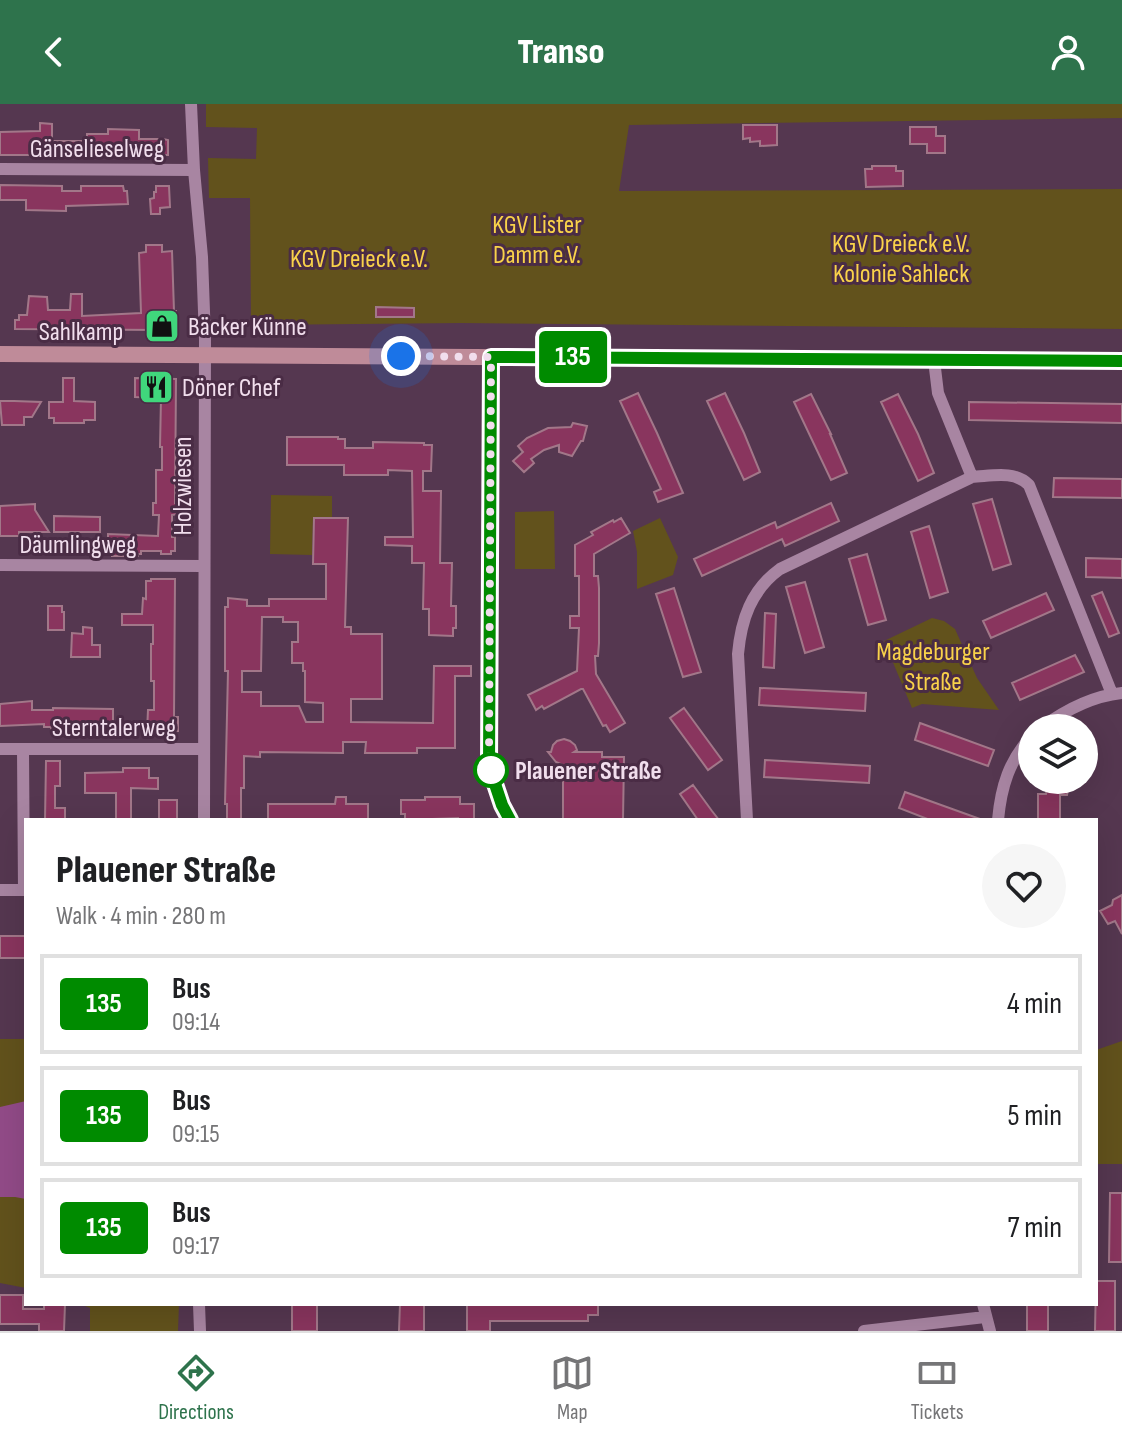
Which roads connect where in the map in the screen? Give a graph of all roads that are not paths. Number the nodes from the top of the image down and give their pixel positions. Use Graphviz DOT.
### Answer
graph roads {
  1 [pos="191,104"];
  2 [pos="0,169"];
  3 [pos="194,170"];
  4 [pos="0,354"];
  5 [pos="205,355"];
  6 [pos="491,357"];
  7 [pos="934,360"];
  8 [pos="1122,361"];
  9 [pos="972,477"];
  10 [pos="0,565"];
  11 [pos="203,566"];
  12 [pos="1117,694"];
  13 [pos="1063,714"];
  14 [pos="0,749"];
  15 [pos="204,749"];
  16 [pos="23,750"];
  17 [pos="1018,753"];
  18 [pos="204,818"];
  19 [pos="509,818"];
  20 [pos="747,818"];
  21 [pos="998,818"];
  22 [pos="24,820"];
  23 [pos="0,890"];
  24 [pos="24,890"];
  25 [pos="199,1306"];
  26 [pos="984,1310"];
  27 [pos="200,1331"];
  28 [pos="864,1331"];
  29 [pos="990,1331"];
  1 -- 3 [label="street, Holzwiesen"];
  2 -- 3 [label="street, Gänselieselweg"];
  3 -- 5 [label="street, Holzwiesen"];
  4 -- 5 [label="street, Sahlkamp"];
  5 -- 6 [label="street, Sahlkamp"];
  5 -- 11 [label="street, Holzwiesen"];
  6 -- 7 [label="street, Sahlkamp"];
  6 -- 19 [label="street"];
  7 -- 8 [label="street, Sahlkamp"];
  7 -- 9 [label="street"];
  9 -- 12 [label="street"];
  9 -- 20 [label="street"];
  10 -- 11 [label="street, Däumlingweg"];
  11 -- 15 [label="street, Holzwiesen"];
  12 -- 13 [label="street"];
  14 -- 16 [label="street, Sterntalerweg"];
  15 -- 16 [label="street, Sterntalerweg"];
  15 -- 18 [label="street, Holzwiesen"];
  16 -- 22 [label="street, Sterntalerweg"];
  17 -- 21 [label="street"];
  23 -- 24 [label="street"];
  25 -- 27 [label="street"];
  26 -- 28 [label="street"];
  26 -- 29 [label="street"];
}
